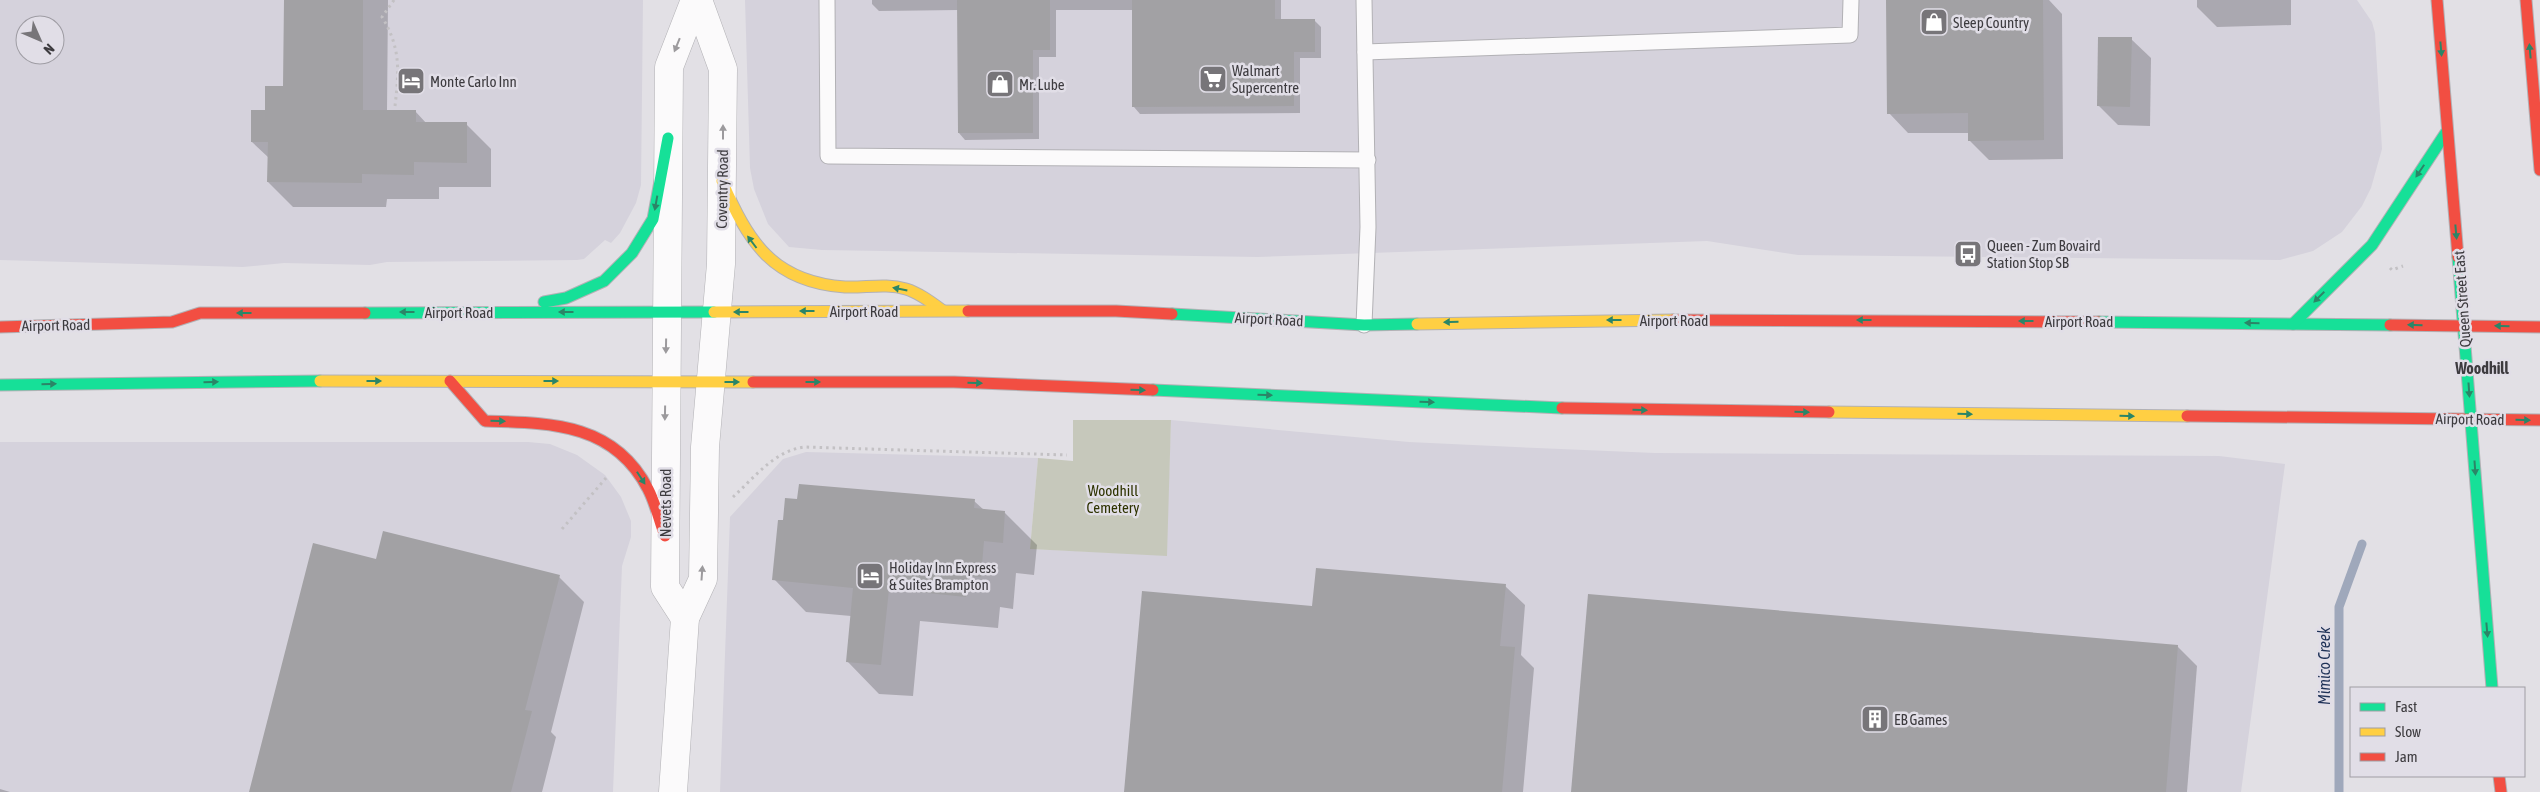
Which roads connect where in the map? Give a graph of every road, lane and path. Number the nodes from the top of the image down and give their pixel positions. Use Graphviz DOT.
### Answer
graph roads {
  1 [pos="394,0"];
  2 [pos="697,0"];
  3 [pos="827,0"];
  4 [pos="1364,0"];
  5 [pos="1851,0"];
  6 [pos="2437,0"];
  7 [pos="2526,0"];
  8 [pos="1365,52"];
  9 [pos="2537,99"];
  10 [pos="395,106"];
  11 [pos="2448,131"];
  12 [pos="668,138"];
  13 [pos="1368,160"];
  14 [pos="2540,170"];
  15 [pos="722,181"];
  16 [pos="666,311"];
  17 [pos="943,311"];
  18 [pos="491,312"];
  19 [pos="717,312"];
  20 [pos="2293,324"];
  21 [pos="1364,325"];
  22 [pos="2464,326"];
  23 [pos="0,327"];
  24 [pos="2540,327"];
  25 [pos="450,381"];
  26 [pos="666,382"];
  27 [pos="710,382"];
  28 [pos="0,384"];
  29 [pos="2471,419"];
  30 [pos="2540,420"];
  31 [pos="1067,455"];
  32 [pos="609,474"];
  33 [pos="732,499"];
  34 [pos="562,529"];
  35 [pos="665,536"];
  36 [pos="685,618"];
  37 [pos="2492,687"];
  38 [pos="2499,777"];
  39 [pos="672,792"];
  40 [pos="2501,792"];
  1 -- 10 [label="path"];
  2 -- 12 [label="street, Coventry Road, one-way"];
  15 -- 2 [label="street, Coventry Road, one-way"];
  3 -- 13 [label="lane"];
  4 -- 8 [label="lane"];
  5 -- 8 [label="lane"];
  6 -- 11 [label="main road, Queen Street East, one-way"];
  9 -- 7 [label="main road, one-way"];
  8 -- 13 [label="lane"];
  9 -- 14 [label="main road"];
  11 -- 20 [label="main road, one-way"];
  11 -- 22 [label="main road, Queen Street East, one-way"];
  12 -- 16 [label="street, Coventry Road"];
  12 -- 18 [label="main road, one-way"];
  13 -- 21 [label="lane"];
  17 -- 15 [label="main road, one-way"];
  15 -- 19 [label="street, Coventry Road"];
  16 -- 18 [label="main road, Airport Road, one-way"];
  16 -- 19 [label="main road, Airport Road"];
  16 -- 26 [label="street, Coventry Road, one-way"];
  17 -- 19 [label="main road, Airport Road, one-way"];
  17 -- 21 [label="main road, Airport Road"];
  18 -- 23 [label="main road, Airport Road, one-way"];
  19 -- 27 [label="street, Coventry Road"];
  20 -- 21 [label="main road, Airport Road, one-way"];
  22 -- 20 [label="main road, Airport Road, one-way"];
  24 -- 22 [label="main road, Airport Road, one-way"];
  22 -- 29 [label="main road, Queen Street East, one-way"];
  25 -- 26 [label="main road, Airport Road, one-way"];
  28 -- 25 [label="main road, Airport Road, one-way"];
  25 -- 35 [label="main road, one-way"];
  26 -- 27 [label="main road, Airport Road"];
  26 -- 35 [label="street, Nevets Road, one-way"];
  27 -- 29 [label="main road, Airport Road, one-way"];
  36 -- 27 [label="street, one-way"];
  29 -- 30 [label="main road, Airport Road, one-way"];
  29 -- 37 [label="main road, Queen Street East, one-way"];
  31 -- 33 [label="path"];
  32 -- 34 [label="path"];
  35 -- 36 [label="street, Nevets Road"];
  36 -- 39 [label="street"];
  38 -- 40 [label="main road"];
}
